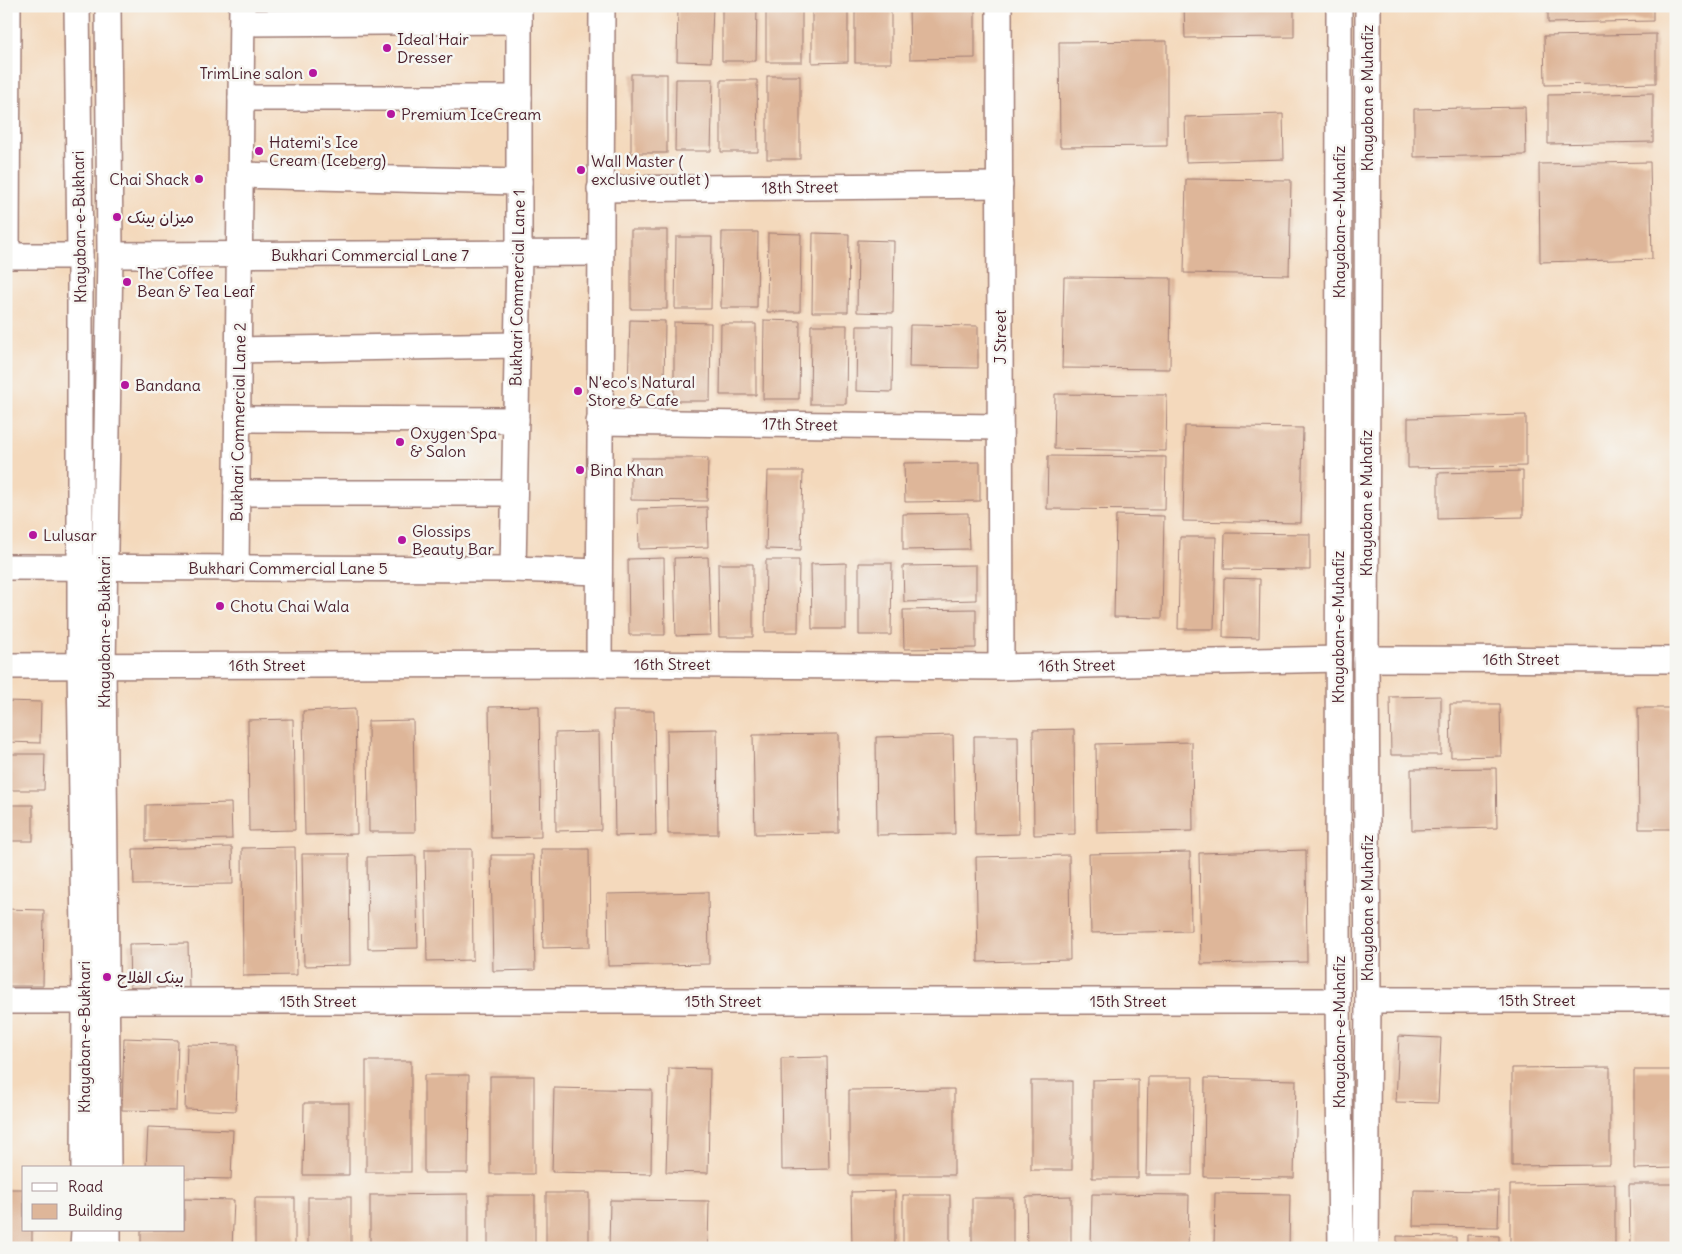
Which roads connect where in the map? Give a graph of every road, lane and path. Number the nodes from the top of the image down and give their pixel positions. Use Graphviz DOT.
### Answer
graph roads {
  1 [pos="8,6"];
  2 [pos="77,6"];
  3 [pos="108,6"];
  4 [pos="602,6"];
  5 [pos="999,6"];
  6 [pos="1339,6"];
  7 [pos="1368,6"];
  8 [pos="518,14"];
  9 [pos="242,15"];
  10 [pos="241,98"];
  11 [pos="519,98"];
  12 [pos="240,175"];
  13 [pos="519,182"];
  14 [pos="1000,185"];
  15 [pos="600,189"];
  16 [pos="518,254"];
  17 [pos="600,254"];
  18 [pos="239,255"];
  19 [pos="6,256"];
  20 [pos="80,256"];
  21 [pos="110,256"];
  22 [pos="517,345"];
  23 [pos="239,350"];
  24 [pos="238,420"];
  25 [pos="516,420"];
  26 [pos="599,422"];
  27 [pos="1000,426"];
  28 [pos="1338,476"];
  29 [pos="1366,476"];
  30 [pos="237,493"];
  31 [pos="514,493"];
  32 [pos="6,567"];
  33 [pos="92,568"];
  34 [pos="236,568"];
  35 [pos="513,569"];
  36 [pos="599,572"];
  37 [pos="1338,659"];
  38 [pos="1366,659"];
  39 [pos="1676,660"];
  40 [pos="599,664"];
  41 [pos="91,665"];
  42 [pos="6,666"];
  43 [pos="1001,667"];
  44 [pos="1367,821"];
  45 [pos="1338,822"];
  46 [pos="1368,1000"];
  47 [pos="1676,1000"];
  48 [pos="6,1001"];
  49 [pos="96,1001"];
  50 [pos="1338,1001"];
  51 [pos="84,1166"];
  52 [pos="108,1166"];
  53 [pos="84,1232"];
  54 [pos="108,1232"];
  55 [pos="83,1248"];
  56 [pos="108,1248"];
  57 [pos="1341,1248"];
  58 [pos="1366,1248"];
  1 -- 19 [label="street"];
  2 -- 20 [label="street, Khayaban-e-Bukhari"];
  3 -- 21 [label="street, Khayaban-e-Bukhari"];
  4 -- 15 [label="street"];
  5 -- 14 [label="street, J Street"];
  6 -- 28 [label="street, Khayaban-e-Muhafiz"];
  7 -- 29 [label="street, Khayaban e Muhafiz"];
  8 -- 9 [label="street"];
  8 -- 11 [label="street, Bukhari Commercial Lane 1"];
  9 -- 10 [label="street, Bukhari Commercial Lane 2"];
  10 -- 11 [label="street"];
  10 -- 12 [label="street, Bukhari Commercial Lane 2"];
  11 -- 13 [label="street, Bukhari Commercial Lane 1"];
  12 -- 13 [label="street"];
  12 -- 18 [label="street, Bukhari Commercial Lane 2"];
  13 -- 16 [label="street, Bukhari Commercial Lane 1"];
  14 -- 15 [label="street, 18th Street"];
  14 -- 27 [label="street, J Street"];
  15 -- 17 [label="street"];
  16 -- 17 [label="street, Bukhari Commercial Lane 7"];
  16 -- 18 [label="street, Bukhari Commercial Lane 7"];
  16 -- 22 [label="street, Bukhari Commercial Lane 1"];
  17 -- 26 [label="street"];
  18 -- 21 [label="street, Bukhari Commercial Lane 7"];
  18 -- 23 [label="street, Bukhari Commercial Lane 2"];
  19 -- 20 [label="street"];
  20 -- 33 [label="street, Khayaban-e-Bukhari"];
  21 -- 33 [label="street, Khayaban-e-Bukhari"];
  22 -- 23 [label="street"];
  22 -- 25 [label="street, Bukhari Commercial Lane 1"];
  23 -- 24 [label="street, Bukhari Commercial Lane 2"];
  24 -- 25 [label="street"];
  24 -- 30 [label="street, Bukhari Commercial Lane 2"];
  25 -- 31 [label="street, Bukhari Commercial Lane 1"];
  26 -- 27 [label="street, 17th Street"];
  26 -- 36 [label="street"];
  27 -- 43 [label="street, J Street"];
  28 -- 29 [label="street"];
  28 -- 37 [label="street, Khayaban-e-Muhafiz"];
  29 -- 38 [label="street, Khayaban e Muhafiz"];
  30 -- 31 [label="street"];
  30 -- 34 [label="street, Bukhari Commercial Lane 2"];
  31 -- 35 [label="street, Bukhari Commercial Lane 1"];
  32 -- 33 [label="street, Bukhari Commercial Lane 5"];
  33 -- 34 [label="street, Bukhari Commercial Lane 5"];
  33 -- 41 [label="street, Khayaban-e-Bukhari"];
  34 -- 35 [label="street, Bukhari Commercial Lane 5"];
  35 -- 36 [label="street, Bukhari Commercial Lane 5"];
  36 -- 40 [label="street"];
  37 -- 43 [label="street, 16th Street"];
  37 -- 45 [label="street, Khayaban-e-Muhafiz"];
  38 -- 39 [label="street, 16th Street"];
  38 -- 44 [label="street, Khayaban e Muhafiz"];
  40 -- 41 [label="street, 16th Street"];
  40 -- 43 [label="street, 16th Street"];
  41 -- 42 [label="street, 16th Street"];
  41 -- 49 [label="street, Khayaban-e-Bukhari"];
  44 -- 45 [label="street"];
  44 -- 46 [label="street, Khayaban e Muhafiz"];
  45 -- 50 [label="street, Khayaban-e-Muhafiz"];
  46 -- 47 [label="street, 15th Street"];
  46 -- 58 [label="street, Khayaban-e-Muhafiz"];
  48 -- 49 [label="street, 15th Street"];
  49 -- 50 [label="street, 15th Street"];
  49 -- 51 [label="street, Khayaban-e-Bukhari"];
  49 -- 52 [label="street, Khayaban-e-Bukhari"];
  50 -- 57 [label="street, Khayaban-e-Muhafiz"];
  53 -- 55 [label="street"];
  54 -- 56 [label="street"];
}
